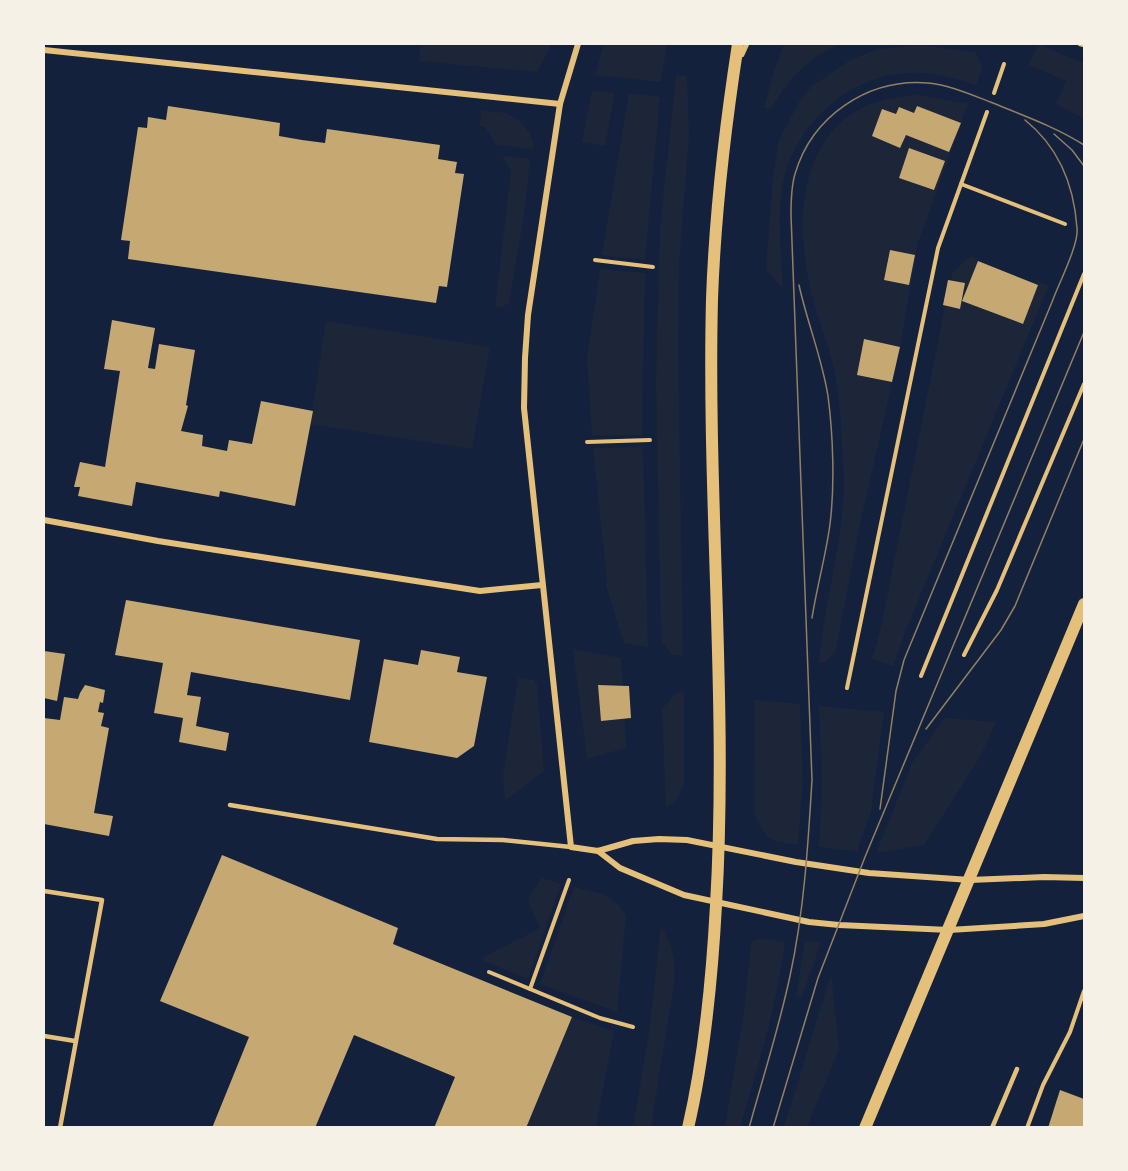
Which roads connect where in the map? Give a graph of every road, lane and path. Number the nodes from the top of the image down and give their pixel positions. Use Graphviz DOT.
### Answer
graph roads {
  1 [pos="578,44"];
  2 [pos="738,44"];
  3 [pos="747,44"];
  4 [pos="1080,44"];
  5 [pos="1084,45"];
  6 [pos="44,50"];
  7 [pos="1004,64"];
  8 [pos="733,79"];
  9 [pos="994,93"];
  10 [pos="560,104"];
  11 [pos="987,112"];
  12 [pos="961,184"];
  13 [pos="1065,224"];
  14 [pos="594,260"];
  15 [pos="653,267"];
  16 [pos="1084,274"];
  17 [pos="1084,384"];
  18 [pos="650,440"];
  19 [pos="587,442"];
  20 [pos="44,520"];
  21 [pos="542,585"];
  22 [pos="1084,606"];
  23 [pos="964,655"];
  24 [pos="921,676"];
  25 [pos="847,688"];
  26 [pos="230,805"];
  27 [pos="571,847"];
  28 [pos="719,847"];
  29 [pos="598,851"];
  30 [pos="1084,878"];
  31 [pos="569,880"];
  32 [pos="970,880"];
  33 [pos="44,891"];
  34 [pos="716,903"];
  35 [pos="1084,916"];
  36 [pos="949,930"];
  37 [pos="489,972"];
  38 [pos="530,989"];
  39 [pos="1084,991"];
  40 [pos="633,1027"];
  41 [pos="44,1035"];
  42 [pos="75,1041"];
  43 [pos="1017,1069"];
  44 [pos="60,1128"];
  45 [pos="688,1128"];
  46 [pos="865,1128"];
  47 [pos="992,1128"];
  48 [pos="1027,1128"];
  1 -- 10 [label="street"];
  2 -- 8 [label="main road"];
  3 -- 8 [label="lane"];
  4 -- 5 [label="lane"];
  6 -- 10 [label="street"];
  7 -- 9 [label="path"];
  8 -- 28 [label="main road"];
  10 -- 21 [label="street"];
  11 -- 12 [label="path"];
  12 -- 13 [label="path"];
  12 -- 25 [label="path"];
  14 -- 15 [label="path"];
  16 -- 24 [label="path"];
  17 -- 23 [label="path"];
  18 -- 19 [label="path"];
  20 -- 21 [label="street"];
  21 -- 27 [label="street"];
  22 -- 32 [label="main road"];
  26 -- 27 [label="lane"];
  27 -- 29 [label="street"];
  28 -- 29 [label="street"];
  28 -- 32 [label="street"];
  28 -- 34 [label="main road"];
  29 -- 34 [label="street"];
  30 -- 32 [label="street"];
  31 -- 38 [label="path"];
  32 -- 36 [label="main road"];
  33 -- 42 [label="lane"];
  34 -- 36 [label="street"];
  34 -- 45 [label="main road"];
  35 -- 36 [label="street"];
  36 -- 46 [label="main road"];
  37 -- 38 [label="path"];
  38 -- 40 [label="path"];
  39 -- 48 [label="path"];
  41 -- 42 [label="lane"];
  42 -- 44 [label="lane"];
  43 -- 47 [label="lane"];
}
